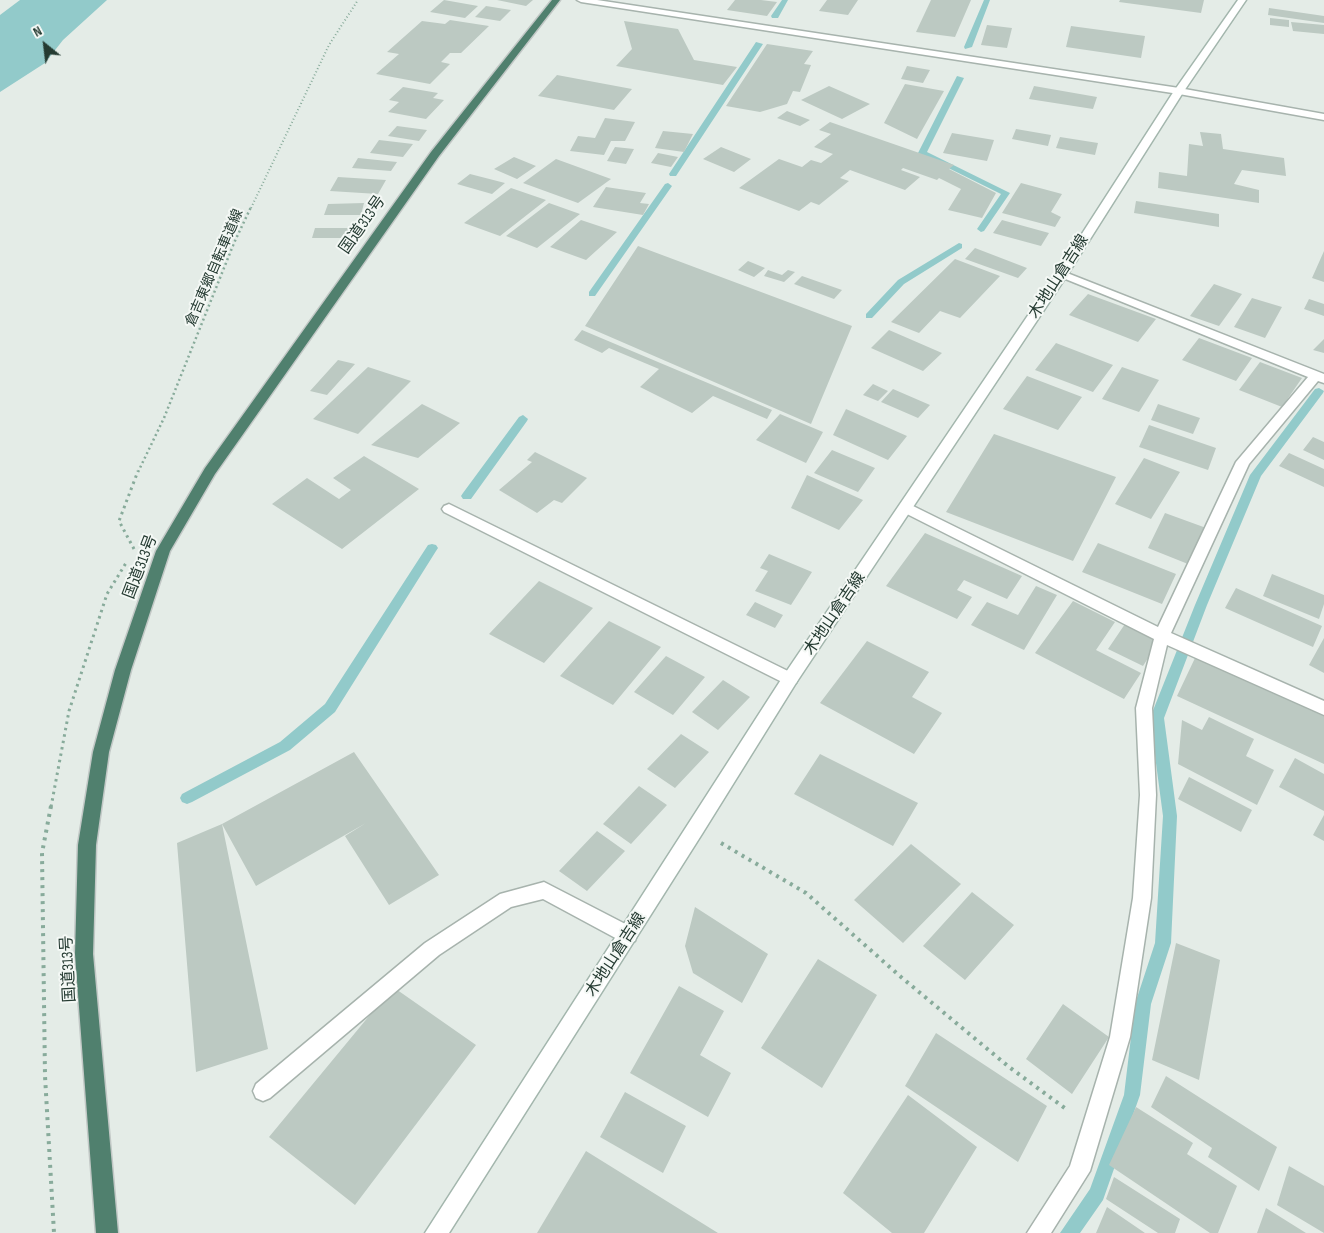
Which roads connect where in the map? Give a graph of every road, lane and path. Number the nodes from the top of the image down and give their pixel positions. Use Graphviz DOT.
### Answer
graph roads {
  1 [pos="358,0"];
  2 [pos="556,0"];
  3 [pos="580,0"];
  4 [pos="1242,0"];
  5 [pos="1179,91"];
  6 [pos="1324,117"];
  7 [pos="1062,274"];
  8 [pos="1320,377"];
  9 [pos="906,508"];
  10 [pos="449,509"];
  11 [pos="134,550"];
  12 [pos="1162,636"];
  13 [pos="790,679"];
  14 [pos="1324,708"];
  15 [pos="696,829"];
  16 [pos="628,935"];
  17 [pos="263,1091"];
  18 [pos="1092,1128"];
  19 [pos="107,1233"];
  20 [pos="436,1233"];
  21 [pos="1038,1233"];
  1 -- 11 [label="path, 倉吉東郷自転車道線"];
  2 -- 19 [label="highway, 国道313号"];
  3 -- 5 [label="street"];
  4 -- 5 [label="street, 木地山倉吉線"];
  5 -- 6 [label="street"];
  5 -- 7 [label="street, 木地山倉吉線"];
  7 -- 8 [label="street"];
  7 -- 9 [label="street, 木地山倉吉線"];
  8 -- 12 [label="street"];
  9 -- 12 [label="street"];
  9 -- 13 [label="street, 木地山倉吉線"];
  10 -- 13 [label="street"];
  12 -- 14 [label="street"];
  12 -- 18 [label="street"];
  13 -- 15 [label="street, 木地山倉吉線"];
  15 -- 16 [label="street, 木地山倉吉線"];
  15 -- 18 [label="path"];
  16 -- 17 [label="street"];
  16 -- 20 [label="street, 木地山倉吉線"];
  18 -- 21 [label="street"];
}
